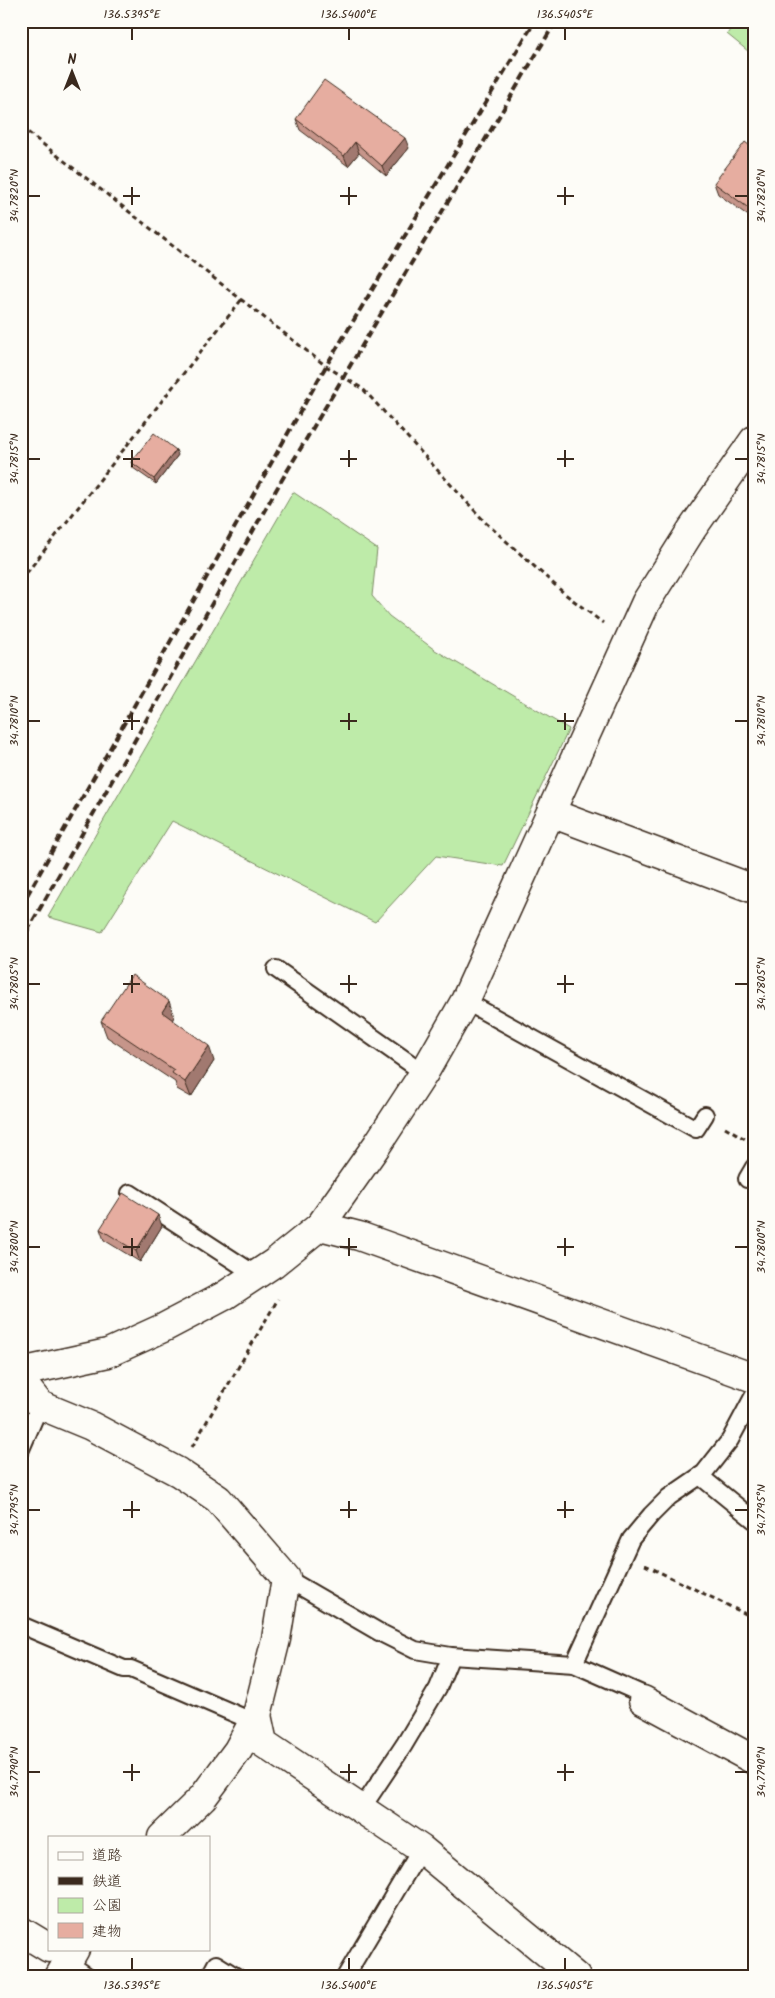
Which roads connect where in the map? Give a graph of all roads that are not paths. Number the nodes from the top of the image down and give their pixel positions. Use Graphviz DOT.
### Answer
graph roads {
  1 [pos="754,440"];
  2 [pos="552,813"];
  3 [pos="754,889"];
  4 [pos="276,969"];
  5 [pos="465,1001"];
  6 [pos="424,1073"];
  7 [pos="704,1116"];
  8 [pos="130,1193"];
  9 [pos="320,1226"];
  10 [pos="256,1275"];
  11 [pos="21,1372"];
  12 [pos="754,1378"];
  13 [pos="21,1381"];
  14 [pos="754,1395"];
  15 [pos="40,1405"];
  16 [pos="21,1449"];
  17 [pos="700,1476"];
  18 [pos="754,1520"];
  19 [pos="286,1578"];
  20 [pos="21,1625"];
  21 [pos="451,1656"];
  22 [pos="574,1664"];
  23 [pos="643,1700"];
  24 [pos="256,1718"];
  25 [pos="754,1760"];
  26 [pos="362,1808"];
  27 [pos="163,1836"];
  28 [pos="420,1849"];
  29 [pos="21,1931"];
  30 [pos="48,1948"];
  31 [pos="50,1950"];
  32 [pos="66,1960"];
  33 [pos="209,1977"];
  34 [pos="237,1977"];
  35 [pos="345,1977"];
  36 [pos="576,1977"];
  1 -- 2 [label="street"];
  2 -- 3 [label="street"];
  2 -- 5 [label="street"];
  4 -- 6 [label="lane"];
  5 -- 6 [label="street"];
  5 -- 7 [label="lane"];
  6 -- 9 [label="street"];
  8 -- 10 [label="lane"];
  9 -- 10 [label="street"];
  9 -- 12 [label="street"];
  10 -- 11 [label="street"];
  13 -- 15 [label="street"];
  14 -- 17 [label="lane"];
  15 -- 16 [label="lane"];
  15 -- 19 [label="street"];
  17 -- 18 [label="lane"];
  17 -- 22 [label="lane"];
  19 -- 21 [label="lane"];
  19 -- 24 [label="street"];
  20 -- 24 [label="lane"];
  21 -- 22 [label="lane"];
  21 -- 26 [label="lane"];
  22 -- 23 [label="lane"];
  23 -- 25 [label="street"];
  24 -- 26 [label="street"];
  24 -- 27 [label="street"];
  26 -- 28 [label="street"];
  28 -- 35 [label="lane"];
  28 -- 36 [label="street"];
  29 -- 30 [label="street"];
  31 -- 32 [label="street"];
  33 -- 34 [label="lane"];
}
